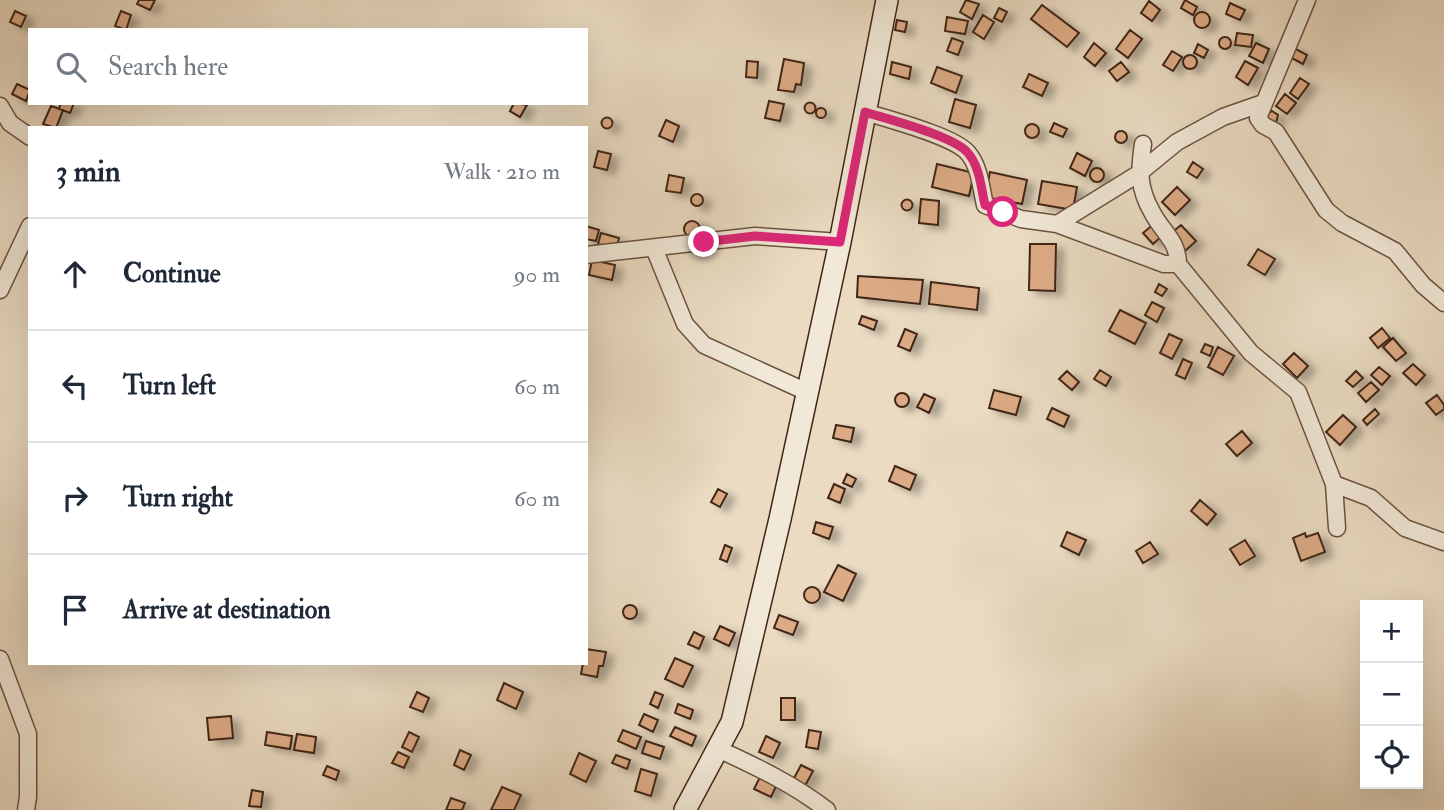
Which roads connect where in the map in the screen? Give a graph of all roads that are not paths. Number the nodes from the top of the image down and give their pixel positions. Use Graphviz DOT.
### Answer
graph roads {
  1 [pos="887,0"];
  2 [pos="1307,0"];
  3 [pos="1263,103"];
  4 [pos="0,106"];
  5 [pos="865,112"];
  6 [pos="28,136"];
  7 [pos="1143,144"];
  8 [pos="1138,174"];
  9 [pos="1057,224"];
  10 [pos="28,230"];
  11 [pos="840,242"];
  12 [pos="654,248"];
  13 [pos="588,255"];
  14 [pos="1178,264"];
  15 [pos="0,290"];
  16 [pos="1444,303"];
  17 [pos="807,392"];
  18 [pos="1334,484"];
  19 [pos="1337,528"];
  20 [pos="1444,542"];
  21 [pos="0,659"];
  22 [pos="718,750"];
  23 [pos="26,810"];
  24 [pos="685,810"];
  25 [pos="827,810"];
  1 -- 5 [label="main road"];
  2 -- 3 [label="street"];
  3 -- 8 [label="street"];
  3 -- 16 [label="street"];
  4 -- 6 [label="street"];
  5 -- 9 [label="street"];
  5 -- 11 [label="main road"];
  7 -- 8 [label="street"];
  8 -- 9 [label="street"];
  8 -- 14 [label="street"];
  9 -- 14 [label="street"];
  10 -- 15 [label="street"];
  11 -- 12 [label="street"];
  11 -- 17 [label="main road"];
  12 -- 13 [label="street"];
  12 -- 17 [label="street"];
  14 -- 18 [label="street"];
  17 -- 22 [label="main road"];
  18 -- 19 [label="street"];
  18 -- 20 [label="street"];
  21 -- 23 [label="street"];
  22 -- 24 [label="main road"];
  22 -- 25 [label="street"];
}
